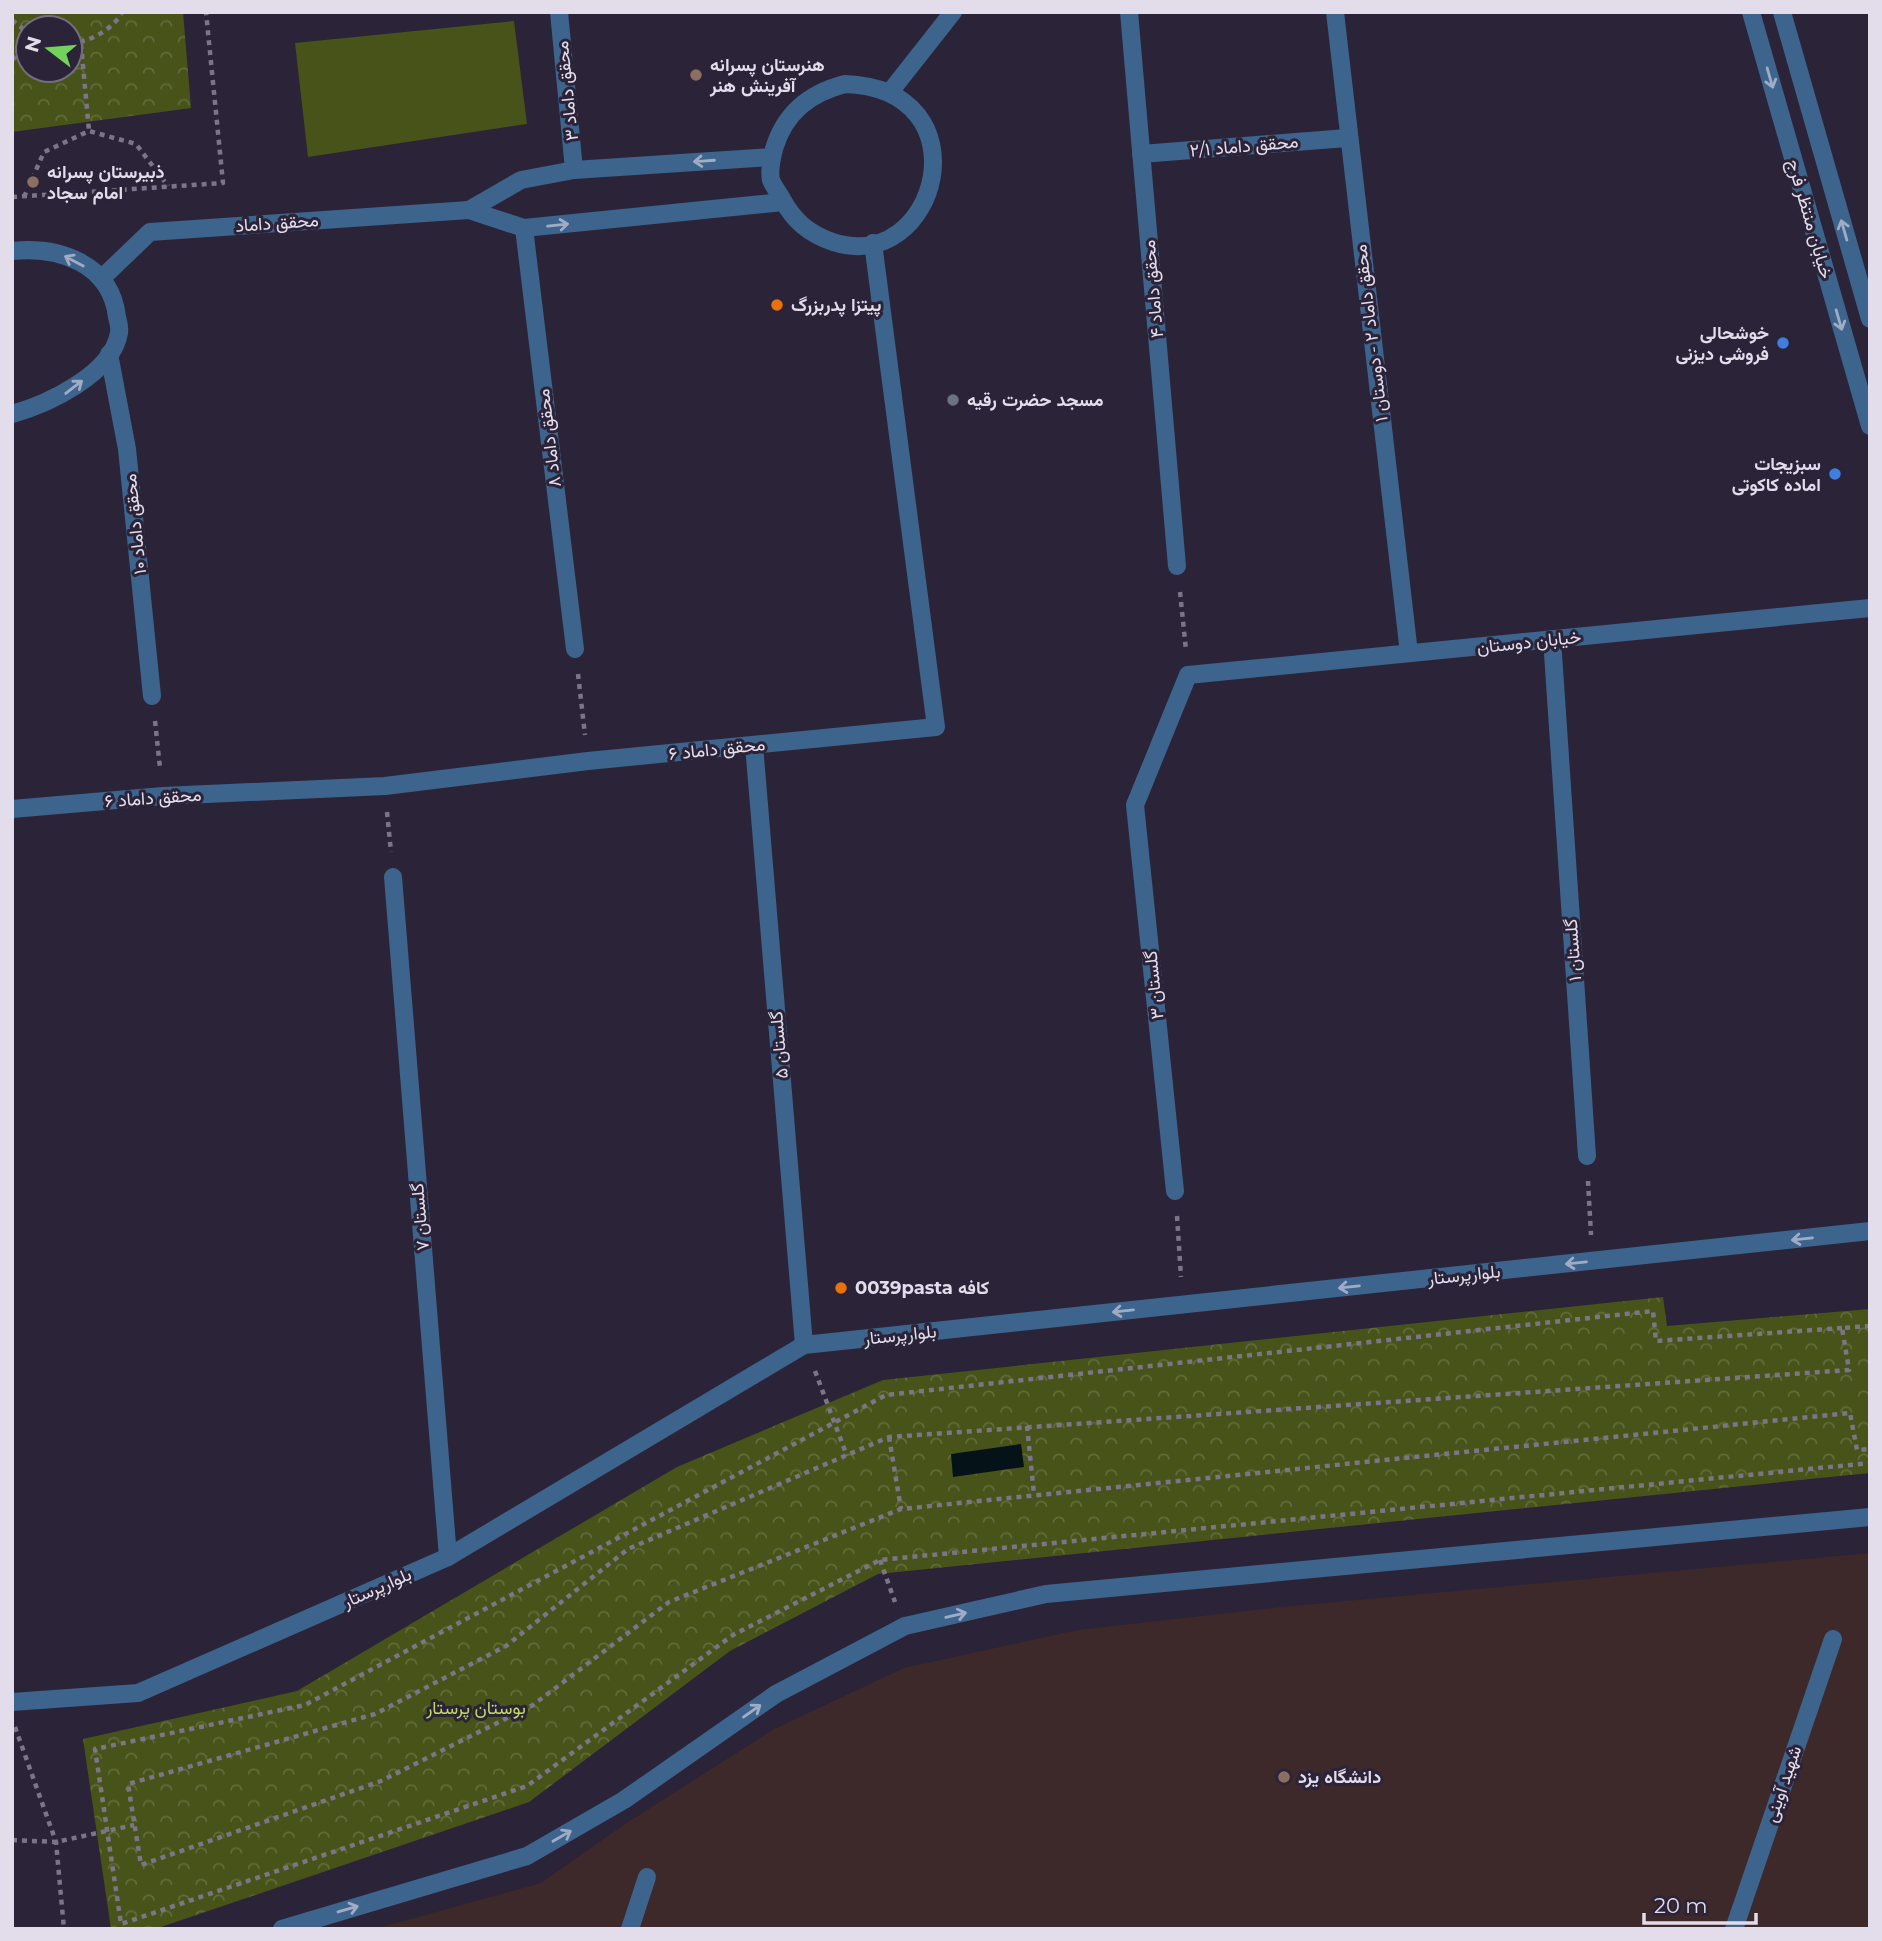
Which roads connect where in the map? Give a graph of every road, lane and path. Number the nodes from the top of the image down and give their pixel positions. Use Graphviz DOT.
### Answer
graph roads {
  1 [pos="122,12"];
  2 [pos="206,12"];
  3 [pos="559,12"];
  4 [pos="953,12"];
  5 [pos="1129,12"];
  6 [pos="1335,12"];
  7 [pos="1751,12"];
  8 [pos="1782,12"];
  9 [pos="84,42"];
  10 [pos="84,77"];
  11 [pos="890,92"];
  12 [pos="89,131"];
  13 [pos="1348,138"];
  14 [pos="1141,154"];
  15 [pos="772,157"];
  16 [pos="575,170"];
  17 [pos="169,186"];
  18 [pos="12,197"];
  19 [pos="24,197"];
  20 [pos="783,202"];
  21 [pos="469,210"];
  22 [pos="524,228"];
  23 [pos="873,243"];
  24 [pos="12,251"];
  25 [pos="103,277"];
  26 [pos="1870,319"];
  27 [pos="108,354"];
  28 [pos="12,414"];
  29 [pos="1870,426"];
  30 [pos="1177,566"];
  31 [pos="1870,608"];
  32 [pos="1552,639"];
  33 [pos="575,649"];
  34 [pos="1409,653"];
  35 [pos="1188,675"];
  36 [pos="152,696"];
  37 [pos="754,745"];
  38 [pos="588,761"];
  39 [pos="385,786"];
  40 [pos="163,796"];
  41 [pos="12,809"];
  42 [pos="393,877"];
  43 [pos="1587,1156"];
  44 [pos="1175,1191"];
  45 [pos="1870,1231"];
  46 [pos="1592,1261"];
  47 [pos="1183,1305"];
  48 [pos="1870,1326"];
  49 [pos="1842,1328"];
  50 [pos="804,1345"];
  51 [pos="1027,1426"];
  52 [pos="889,1437"];
  53 [pos="1870,1448"];
  54 [pos="847,1456"];
  55 [pos="1870,1463"];
  56 [pos="1034,1494"];
  57 [pos="901,1508"];
  58 [pos="1870,1517"];
  59 [pos="448,1557"];
  60 [pos="880,1560"];
  61 [pos="905,1626"];
  62 [pos="1833,1639"];
  63 [pos="12,1702"];
  64 [pos="12,1721"];
  65 [pos="134,1825"];
  66 [pos="107,1832"];
  67 [pos="12,1840"];
  68 [pos="56,1842"];
  69 [pos="647,1877"];
  70 [pos="64,1929"];
  71 [pos="282,1929"];
  72 [pos="630,1929"];
  73 [pos="1734,1929"];
  1 -- 9 [label="path"];
  2 -- 17 [label="path"];
  3 -- 16 [label="street, محقق داماد ۳"];
  4 -- 11 [label="street"];
  5 -- 14 [label="street, محقق داماد ۴"];
  6 -- 13 [label="street, محقق داماد ۲ - دوستان ۱"];
  7 -- 29 [label="street, خیابان منتظر فرج, one-way"];
  26 -- 8 [label="street, خیابان منتظر فرج, one-way"];
  10 -- 12 [label="path"];
  11 -- 15 [label="street"];
  11 -- 23 [label="street"];
  12 -- 17 [label="path"];
  12 -- 19 [label="path"];
  13 -- 14 [label="street, محقق داماد ۲/۱"];
  13 -- 34 [label="street, محقق داماد ۲ - دوستان ۱"];
  14 -- 30 [label="street, محقق داماد ۴"];
  15 -- 16 [label="street, محقق داماد, one-way"];
  15 -- 20 [label="street"];
  16 -- 21 [label="street, محقق داماد"];
  17 -- 19 [label="path"];
  18 -- 19 [label="path"];
  22 -- 20 [label="street, محقق داماد, one-way"];
  20 -- 23 [label="street"];
  21 -- 22 [label="street, محقق داماد"];
  21 -- 25 [label="street, محقق داماد"];
  22 -- 33 [label="street, محقق داماد ۸"];
  23 -- 37 [label="street, محقق داماد ۶"];
  25 -- 24 [label="street, one-way"];
  25 -- 27 [label="street"];
  28 -- 27 [label="street, one-way"];
  27 -- 36 [label="street, محقق داماد ۱۰"];
  30 -- 35 [label="path"];
  31 -- 32 [label="street, خیابان دوستان"];
  32 -- 34 [label="street, خیابان دوستان"];
  32 -- 43 [label="street, گلستان ۱"];
  33 -- 38 [label="path"];
  34 -- 35 [label="street, خیابان دوستان"];
  35 -- 44 [label="street, گلستان ۳"];
  36 -- 40 [label="path"];
  37 -- 38 [label="street, محقق داماد ۶"];
  37 -- 50 [label="street, گلستان ۵"];
  38 -- 39 [label="street, محقق داماد ۶"];
  39 -- 40 [label="street, محقق داماد ۶"];
  39 -- 42 [label="path"];
  40 -- 41 [label="street, محقق داماد ۶"];
  42 -- 59 [label="street, گلستان ۷"];
  43 -- 46 [label="path"];
  44 -- 47 [label="path"];
  45 -- 46 [label="street, بلوارپرستار, one-way"];
  46 -- 47 [label="street, بلوارپرستار, one-way"];
  47 -- 50 [label="street, بلوارپرستار, one-way"];
  48 -- 49 [label="path"];
  49 -- 51 [label="path"];
  49 -- 66 [label="path"];
  50 -- 54 [label="path"];
  50 -- 59 [label="street, بلوارپرستار"];
  51 -- 52 [label="path"];
  51 -- 56 [label="path"];
  52 -- 54 [label="path"];
  52 -- 57 [label="path"];
  53 -- 56 [label="path"];
  54 -- 65 [label="path"];
  55 -- 60 [label="path"];
  56 -- 57 [label="path"];
  57 -- 65 [label="path"];
  61 -- 58 [label="street, one-way"];
  59 -- 63 [label="street, بلوارپرستار"];
  60 -- 61 [label="path"];
  60 -- 66 [label="path"];
  71 -- 61 [label="street, one-way"];
  62 -- 73 [label="street, شهید آوینی"];
  64 -- 68 [label="path"];
  65 -- 66 [label="path"];
  66 -- 68 [label="path"];
  67 -- 68 [label="path"];
  68 -- 70 [label="path"];
  69 -- 72 [label="street"];
}
